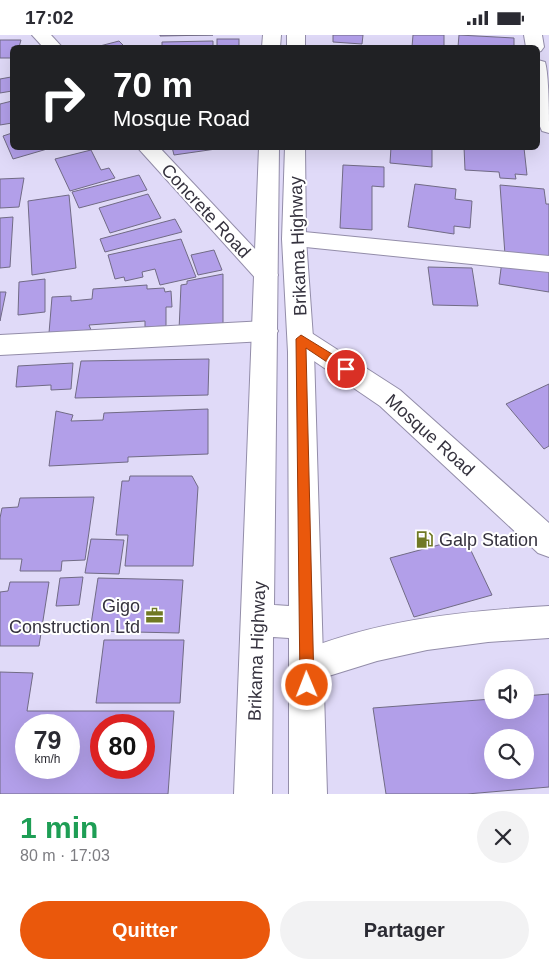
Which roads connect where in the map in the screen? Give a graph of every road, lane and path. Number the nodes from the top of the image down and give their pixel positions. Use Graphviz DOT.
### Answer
graph roads {
  1 [pos="41,35"];
  2 [pos="51,45"];
  3 [pos="540,80"];
  4 [pos="545,114"];
  5 [pos="150,150"];
  6 [pos="269,150"];
  7 [pos="295,150"];
  8 [pos="294,239"];
  9 [pos="549,264"];
  10 [pos="266,275"];
  11 [pos="265,331"];
  12 [pos="301,339"];
  13 [pos="0,345"];
  14 [pos="549,543"];
  15 [pos="258,621"];
  16 [pos="306,622"];
  17 [pos="549,622"];
  18 [pos="306,666"];
  19 [pos="252,794"];
  20 [pos="308,794"];
  1 -- 2 [label="main road"];
  3 -- 4 [label="main road"];
  5 -- 10 [label="main road, Concrete Road"];
  6 -- 10 [label="main road, Brikama Highway"];
  7 -- 8 [label="main road, Brikama Highway"];
  8 -- 9 [label="main road"];
  8 -- 12 [label="main road, Brikama Highway"];
  10 -- 11 [label="main road, Brikama Highway"];
  11 -- 13 [label="main road"];
  11 -- 15 [label="main road, Brikama Highway"];
  12 -- 14 [label="main road, Mosque Road"];
  12 -- 16 [label="main road, Brikama Highway"];
  15 -- 16 [label="main road"];
  15 -- 19 [label="main road, Brikama Highway"];
  16 -- 18 [label="main road, Brikama Highway"];
  17 -- 18 [label="main road"];
  18 -- 20 [label="main road, Brikama Highway"];
}
